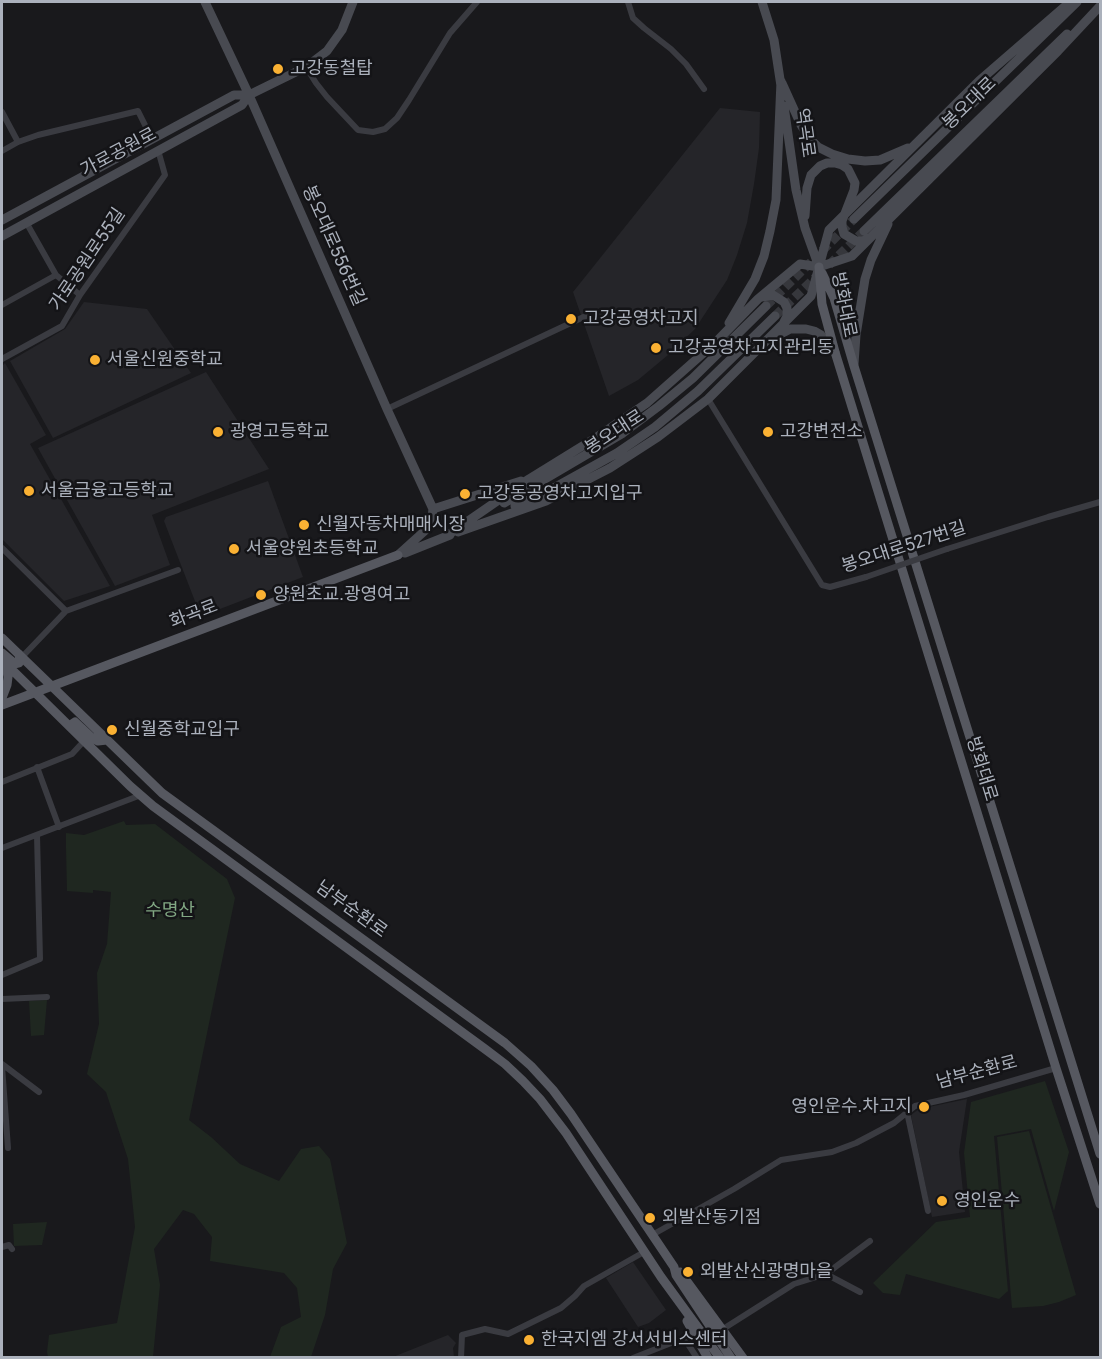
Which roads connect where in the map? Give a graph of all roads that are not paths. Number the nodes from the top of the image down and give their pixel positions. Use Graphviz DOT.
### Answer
graph roads {
  1 [pos="205,2"];
  2 [pos="353,2"];
  3 [pos="477,2"];
  4 [pos="628,2"];
  5 [pos="762,2"];
  6 [pos="1070,2"];
  7 [pos="1077,2"];
  8 [pos="1100,4"];
  9 [pos="306,67"];
  10 [pos="781,81"];
  11 [pos="704,89"];
  12 [pos="249,96"];
  13 [pos="2,112"];
  14 [pos="152,139"];
  15 [pos="18,142"];
  16 [pos="916,143"];
  17 [pos="159,150"];
  18 [pos="2,151"];
  19 [pos="846,213"];
  20 [pos="892,217"];
  21 [pos="2,218"];
  22 [pos="855,219"];
  23 [pos="26,222"];
  24 [pos="805,228"];
  25 [pos="868,234"];
  26 [pos="2,236"];
  27 [pos="819,267"];
  28 [pos="56,276"];
  29 [pos="80,295"];
  30 [pos="758,299"];
  31 [pos="2,305"];
  32 [pos="766,306"];
  33 [pos="590,315"];
  34 [pos="775,316"];
  35 [pos="783,325"];
  36 [pos="717,341"];
  37 [pos="764,344"];
  38 [pos="836,352"];
  39 [pos="2,359"];
  40 [pos="854,366"];
  41 [pos="708,399"];
  42 [pos="387,410"];
  43 [pos="529,479"];
  44 [pos="1101,502"];
  45 [pos="433,509"];
  46 [pos="445,537"];
  47 [pos="2,548"];
  48 [pos="398,555"];
  49 [pos="178,570"];
  50 [pos="66,611"];
  51 [pos="2,638"];
  52 [pos="2,653"];
  53 [pos="20,655"];
  54 [pos="4,662"];
  55 [pos="52,687"];
  56 [pos="35,693"];
  57 [pos="2,698"];
  58 [pos="2,705"];
  59 [pos="71,728"];
  60 [pos="107,740"];
  61 [pos="84,741"];
  62 [pos="37,767"];
  63 [pos="2,782"];
  64 [pos="141,795"];
  65 [pos="58,826"];
  66 [pos="37,835"];
  67 [pos="2,848"];
  68 [pos="2,975"];
  69 [pos="47,997"];
  70 [pos="2,999"];
  71 [pos="2,1065"];
  72 [pos="1056,1068"];
  73 [pos="39,1092"];
  74 [pos="908,1112"];
  75 [pos="4,1130"];
  76 [pos="8,1148"];
  77 [pos="1101,1154"];
  78 [pos="1101,1204"];
  79 [pos="928,1211"];
  80 [pos="652,1234"];
  81 [pos="870,1240"];
  82 [pos="2,1247"];
  83 [pos="12,1249"];
  84 [pos="644,1252"];
  85 [pos="674,1267"];
  86 [pos="826,1274"];
  87 [pos="661,1277"];
  88 [pos="860,1292"];
  89 [pos="723,1329"];
  90 [pos="694,1334"];
  91 [pos="684,1338"];
  92 [pos="461,1358"];
  93 [pos="633,1358"];
  94 [pos="697,1358"];
  95 [pos="708,1358"];
  96 [pos="720,1358"];
  97 [pos="731,1358"];
  98 [pos="743,1358"];
  1 -- 12 [label="street, 봉오대로556번길"];
  2 -- 9 [label="street, 가로공원로"];
  3 -- 9 [label="street"];
  4 -- 11 [label="street"];
  5 -- 10 [label="street, 역곡로"];
  6 -- 16 [label="street"];
  7 -- 22 [label="street, 봉오대로"];
  8 -- 20 [label="street"];
  8 -- 25 [label="street, 봉오대로"];
  9 -- 12 [label="street, 가로공원로"];
  10 -- 16 [label="street"];
  10 -- 24 [label="street, 역곡로"];
  10 -- 36 [label="street"];
  12 -- 14 [label="street, 가로공원로"];
  12 -- 17 [label="street, 가로공원로"];
  12 -- 42 [label="street, 봉오대로556번길"];
  13 -- 15 [label="street"];
  14 -- 15 [label="street"];
  14 -- 21 [label="street, 가로공원로"];
  15 -- 18 [label="street"];
  16 -- 19 [label="street"];
  17 -- 23 [label="street, 가로공원로"];
  17 -- 29 [label="street, 가로공원로55길"];
  19 -- 24 [label="street"];
  19 -- 25 [label="street"];
  19 -- 27 [label="street"];
  20 -- 25 [label="street"];
  20 -- 40 [label="street"];
  23 -- 26 [label="street, 가로공원로"];
  23 -- 28 [label="street"];
  24 -- 27 [label="street, 역곡로"];
  25 -- 27 [label="street"];
  27 -- 30 [label="street"];
  27 -- 35 [label="street"];
  27 -- 38 [label="main road, 방화대로"];
  27 -- 40 [label="main road, 방화대로"];
  28 -- 29 [label="street"];
  28 -- 31 [label="street"];
  29 -- 39 [label="street, 가로공원로55길"];
  30 -- 35 [label="street"];
  30 -- 36 [label="street"];
  32 -- 46 [label="street, 봉오대로"];
  33 -- 42 [label="street"];
  34 -- 46 [label="street, 봉오대로"];
  35 -- 37 [label="street"];
  36 -- 43 [label="street"];
  37 -- 38 [label="street"];
  37 -- 41 [label="street"];
  38 -- 72 [label="main road, 방화대로"];
  40 -- 77 [label="main road, 방화대로"];
  41 -- 44 [label="street, 봉오대로527번길, bridge"];
  41 -- 46 [label="street"];
  42 -- 45 [label="street, 봉오대로556번길"];
  43 -- 45 [label="street"];
  43 -- 46 [label="street"];
  45 -- 48 [label="street"];
  46 -- 48 [label="street, 봉오대로"];
  47 -- 50 [label="street"];
  48 -- 55 [label="main road, 화곡로"];
  49 -- 50 [label="street"];
  50 -- 53 [label="street"];
  51 -- 53 [label="main road, 남부순환로"];
  52 -- 53 [label="main road"];
  53 -- 55 [label="main road, 남부순환로"];
  54 -- 56 [label="main road, 남부순환로"];
  54 -- 57 [label="main road"];
  55 -- 56 [label="main road, 화곡로"];
  55 -- 60 [label="main road, 남부순환로"];
  56 -- 58 [label="main road, 화곡로"];
  56 -- 59 [label="main road, 남부순환로"];
  59 -- 60 [label="main road"];
  59 -- 61 [label="main road, 남부순환로"];
  60 -- 80 [label="main road, 남부순환로"];
  61 -- 62 [label="street"];
  61 -- 64 [label="main road, 남부순환로"];
  62 -- 63 [label="street"];
  62 -- 65 [label="street"];
  64 -- 65 [label="street"];
  64 -- 84 [label="main road, 남부순환로"];
  65 -- 66 [label="street"];
  66 -- 67 [label="street"];
  66 -- 68 [label="street"];
  69 -- 70 [label="street"];
  71 -- 73 [label="street"];
  71 -- 75 [label="street"];
  72 -- 74 [label="street, 남부순환로"];
  72 -- 78 [label="main road, 방화대로"];
  74 -- 79 [label="street"];
  74 -- 80 [label="street, 남부순환로"];
  75 -- 76 [label="street"];
  80 -- 85 [label="main road, 남부순환로"];
  81 -- 86 [label="street"];
  82 -- 83 [label="street"];
  84 -- 87 [label="main road, 남부순환로"];
  84 -- 92 [label="street"];
  85 -- 89 [label="main road, 남부순환로"];
  85 -- 97 [label="main road, 남부순환로"];
  86 -- 88 [label="street"];
  86 -- 89 [label="street"];
  87 -- 90 [label="main road, 남부순환로"];
  87 -- 96 [label="main road, 남부순환로"];
  89 -- 98 [label="main road, 남부순환로"];
  90 -- 91 [label="street"];
  90 -- 95 [label="main road, 남부순환로"];
  91 -- 93 [label="street"];
  91 -- 94 [label="street"];
}
